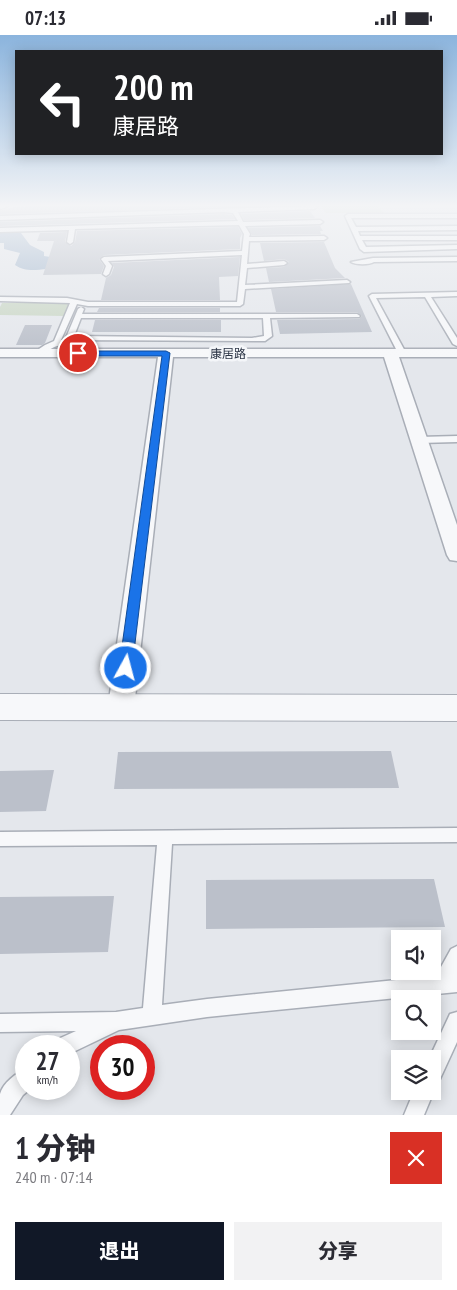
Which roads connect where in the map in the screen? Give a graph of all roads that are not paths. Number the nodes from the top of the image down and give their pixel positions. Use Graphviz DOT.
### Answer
graph roads {
  1 [pos="165,256"];
  2 [pos="245,256"];
  3 [pos="457,259"];
  4 [pos="354,262"];
  5 [pos="284,263"];
  6 [pos="244,266"];
  7 [pos="106,274"];
  8 [pos="347,282"];
  9 [pos="243,287"];
  10 [pos="457,294"];
  11 [pos="427,295"];
  12 [pos="0,299"];
  13 [pos="74,302"];
  14 [pos="83,304"];
  15 [pos="78,316"];
  16 [pos="266,316"];
  17 [pos="357,316"];
  18 [pos="69,340"];
  19 [pos="57,342"];
  20 [pos="457,344"];
  21 [pos="0,353"];
  22 [pos="38,353"];
  23 [pos="78,353"];
  24 [pos="166,353"];
  25 [pos="396,353"];
  26 [pos="457,353"];
  27 [pos="419,439"];
  28 [pos="457,439"];
  29 [pos="457,555"];
  30 [pos="0,707"];
  31 [pos="121,707"];
  32 [pos="457,708"];
  33 [pos="457,835"];
  34 [pos="165,837"];
  35 [pos="0,839"];
  36 [pos="457,955"];
  37 [pos="449,984"];
  38 [pos="152,1016"];
  39 [pos="118,1021"];
  40 [pos="457,1021"];
  41 [pos="0,1023"];
  42 [pos="80,1039"];
  43 [pos="441,1055"];
  44 [pos="15,1090"];
  45 [pos="420,1100"];
  46 [pos="0,1112"];
  47 [pos="414,1115"];
  1 -- 7 [label="lane"];
  2 -- 6 [label="lane"];
  3 -- 4 [label="lane"];
  5 -- 6 [label="lane"];
  6 -- 9 [label="lane"];
  8 -- 9 [label="lane"];
  9 -- 14 [label="lane"];
  10 -- 11 [label="lane"];
  11 -- 20 [label="lane"];
  11 -- 25 [label="lane"];
  12 -- 13 [label="lane"];
  13 -- 14 [label="lane"];
  13 -- 19 [label="lane"];
  14 -- 15 [label="lane"];
  15 -- 16 [label="lane"];
  15 -- 18 [label="lane"];
  16 -- 17 [label="lane"];
  16 -- 18 [label="lane"];
  18 -- 19 [label="lane"];
  18 -- 23 [label="lane"];
  19 -- 22 [label="lane"];
  21 -- 22 [label="street, 康居路"];
  22 -- 23 [label="street, 康居路"];
  23 -- 24 [label="street, 康居路"];
  24 -- 25 [label="street, 康居路"];
  24 -- 31 [label="street"];
  25 -- 26 [label="street, 康居路"];
  25 -- 27 [label="street"];
  27 -- 28 [label="lane"];
  27 -- 29 [label="street"];
  30 -- 31 [label="street"];
  31 -- 32 [label="street"];
  33 -- 34 [label="lane"];
  34 -- 35 [label="lane"];
  34 -- 38 [label="lane"];
  36 -- 37 [label="lane"];
  37 -- 38 [label="lane"];
  38 -- 39 [label="lane"];
  39 -- 41 [label="lane"];
  39 -- 42 [label="lane"];
  40 -- 43 [label="lane"];
  44 -- 46 [label="lane"];
  45 -- 47 [label="lane"];
}
